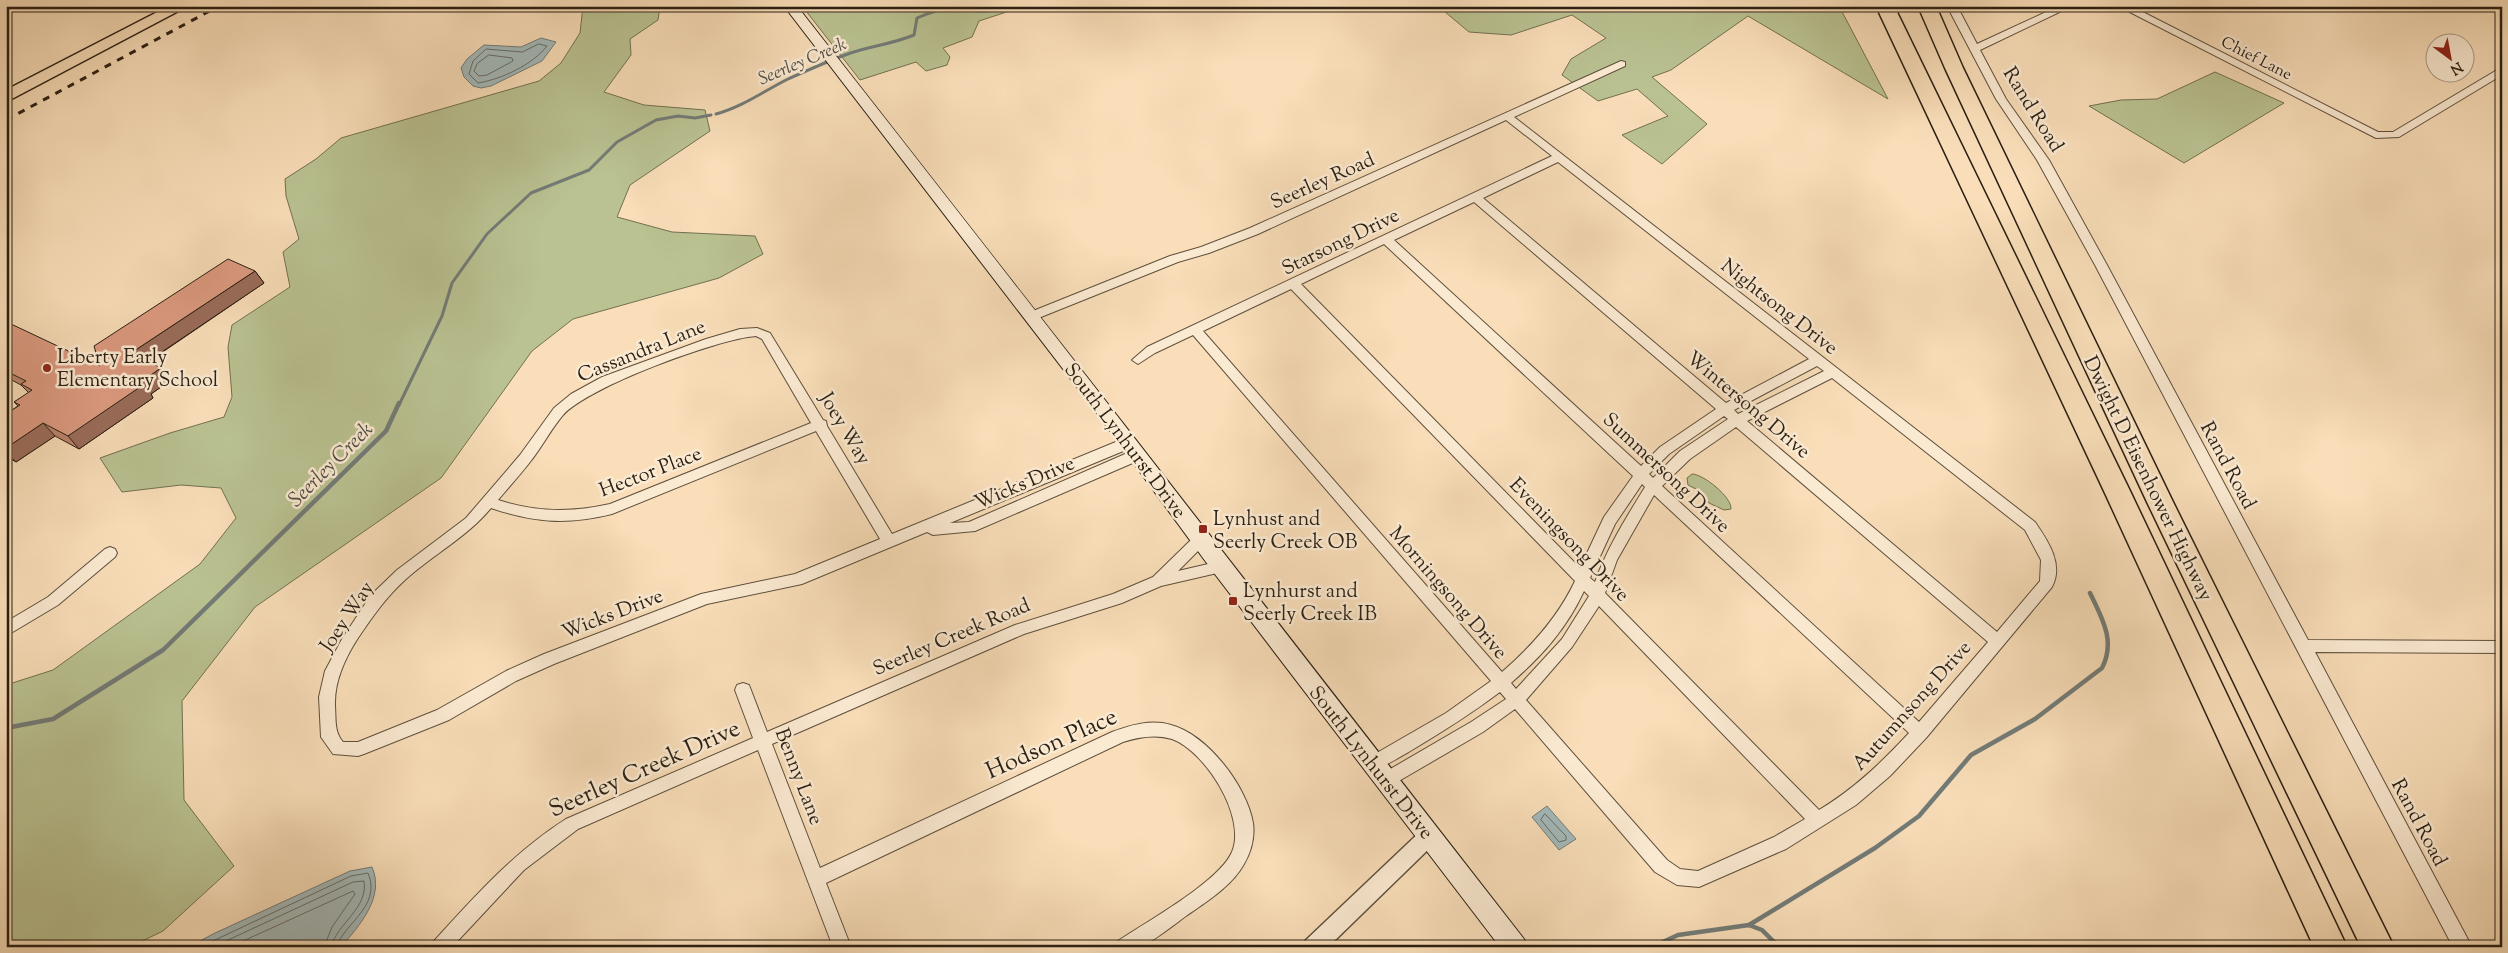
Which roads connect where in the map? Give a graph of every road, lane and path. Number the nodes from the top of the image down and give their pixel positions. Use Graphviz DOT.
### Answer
graph roads {
  1 [pos="158,6"];
  2 [pos="181,6"];
  3 [pos="790,6"];
  4 [pos="1872,6"];
  5 [pos="1885,6"];
  6 [pos="1927,6"];
  7 [pos="1952,6"];
  8 [pos="2067,6"];
  9 [pos="2123,6"];
  10 [pos="1975,49"];
  11 [pos="1621,64"];
  12 [pos="2502,70"];
  13 [pos="6,87"];
  14 [pos="6,97"];
  15 [pos="1507,116"];
  16 [pos="2376,135"];
  17 [pos="1559,157"];
  18 [pos="1968,183"];
  19 [pos="1475,197"];
  20 [pos="1387,240"];
  21 [pos="1294,284"];
  22 [pos="1032,316"];
  23 [pos="1194,330"];
  24 [pos="766,336"];
  25 [pos="1138,360"];
  26 [pos="1818,360"];
  27 [pos="1833,372"];
  28 [pos="1724,409"];
  29 [pos="1737,420"];
  30 [pos="821,424"];
  31 [pos="1132,449"];
  32 [pos="1640,476"];
  33 [pos="1652,487"];
  34 [pos="488,502"];
  35 [pos="2030,526"];
  36 [pos="1200,540"];
  37 [pos="890,542"];
  38 [pos="110,552"];
  39 [pos="1221,567"];
  40 [pos="1158,580"];
  41 [pos="1583,582"];
  42 [pos="1597,596"];
  43 [pos="6,630"];
  44 [pos="1997,641"];
  45 [pos="2304,646"];
  46 [pos="2502,647"];
  47 [pos="1501,684"];
  48 [pos="743,690"];
  49 [pos="1516,700"];
  50 [pos="1920,733"];
  51 [pos="329,737"];
  52 [pos="764,740"];
  53 [pos="1374,764"];
  54 [pos="1386,780"];
  55 [pos="1818,821"];
  56 [pos="1430,835"];
  57 [pos="1677,877"];
  58 [pos="816,879"];
  59 [pos="440,947"];
  60 [pos="842,947"];
  61 [pos="1124,947"];
  62 [pos="1313,947"];
  63 [pos="1515,947"];
  64 [pos="2331,947"];
  65 [pos="2378,947"];
  66 [pos="2463,947"];
  1 -- 13 [label="main road"];
  2 -- 14 [label="main road"];
  3 -- 22 [label="main road, South Lynhurst Drive"];
  4 -- 18 [label="highway"];
  5 -- 18 [label="highway, Dwight D Eisenhower Highway"];
  6 -- 65 [label="highway, Dwight D Eisenhower Highway"];
  7 -- 10 [label="street, Rand Road"];
  8 -- 10 [label="street"];
  9 -- 16 [label="street, Chief Lane"];
  10 -- 45 [label="street, Rand Road"];
  11 -- 15 [label="street, Seerley Road"];
  12 -- 16 [label="street"];
  15 -- 17 [label="street, Nightsong Drive"];
  15 -- 22 [label="street, Seerley Road"];
  17 -- 19 [label="street, Starsong Drive"];
  17 -- 26 [label="street, Nightsong Drive"];
  18 -- 64 [label="highway, Dwight D Eisenhower Highway"];
  19 -- 20 [label="street, Starsong Drive"];
  19 -- 28 [label="street, Wintersong Drive"];
  20 -- 21 [label="street, Starsong Drive"];
  20 -- 32 [label="street, Summersong Drive"];
  21 -- 23 [label="street, Starsong Drive"];
  21 -- 41 [label="street, Eveningsong Drive"];
  22 -- 31 [label="main road, South Lynhurst Drive"];
  23 -- 25 [label="street, Starsong Drive"];
  23 -- 47 [label="street, Morningsong Drive"];
  24 -- 30 [label="street, Joey Way"];
  24 -- 34 [label="street, Cassandra Lane"];
  26 -- 27 [label="street, Nightsong Drive"];
  26 -- 28 [label="street"];
  27 -- 29 [label="street"];
  27 -- 35 [label="street, Nightsong Drive"];
  28 -- 29 [label="street, Wintersong Drive"];
  28 -- 32 [label="street"];
  29 -- 33 [label="street"];
  29 -- 44 [label="street, Wintersong Drive"];
  30 -- 34 [label="street, Hector Place"];
  30 -- 37 [label="street, Joey Way"];
  31 -- 36 [label="main road, South Lynhurst Drive"];
  31 -- 37 [label="street, Wicks Drive"];
  32 -- 33 [label="street, Summersong Drive"];
  32 -- 41 [label="street"];
  33 -- 42 [label="street"];
  33 -- 50 [label="street, Summersong Drive"];
  34 -- 51 [label="street, Joey Way"];
  35 -- 44 [label="street, Autumnsong Drive"];
  36 -- 39 [label="main road, South Lynhurst Drive"];
  36 -- 40 [label="street, Seerley Creek Road"];
  37 -- 51 [label="street, Wicks Drive"];
  38 -- 43 [label="street"];
  39 -- 40 [label="street, Seerley Creek Road"];
  39 -- 53 [label="main road, South Lynhurst Drive"];
  40 -- 52 [label="street, Seerley Creek Road"];
  41 -- 42 [label="street, Eveningsong Drive"];
  41 -- 47 [label="street"];
  42 -- 49 [label="street"];
  42 -- 55 [label="street, Eveningsong Drive"];
  44 -- 50 [label="street, Autumnsong Drive"];
  45 -- 46 [label="street"];
  45 -- 66 [label="street, Rand Road"];
  47 -- 49 [label="street, Morningsong Drive"];
  47 -- 53 [label="street"];
  48 -- 52 [label="street, Benny Lane"];
  49 -- 54 [label="street"];
  49 -- 57 [label="street, Morningsong Drive"];
  50 -- 55 [label="street, Autumnsong Drive"];
  52 -- 58 [label="street, Benny Lane"];
  52 -- 59 [label="street, Seerley Creek Drive"];
  53 -- 54 [label="main road, South Lynhurst Drive"];
  54 -- 56 [label="main road, South Lynhurst Drive"];
  55 -- 57 [label="street, Autumnsong Drive"];
  56 -- 62 [label="street"];
  56 -- 63 [label="main road, South Lynhurst Drive"];
  58 -- 60 [label="street, Benny Lane"];
  58 -- 61 [label="street, Hodson Place"];
}
